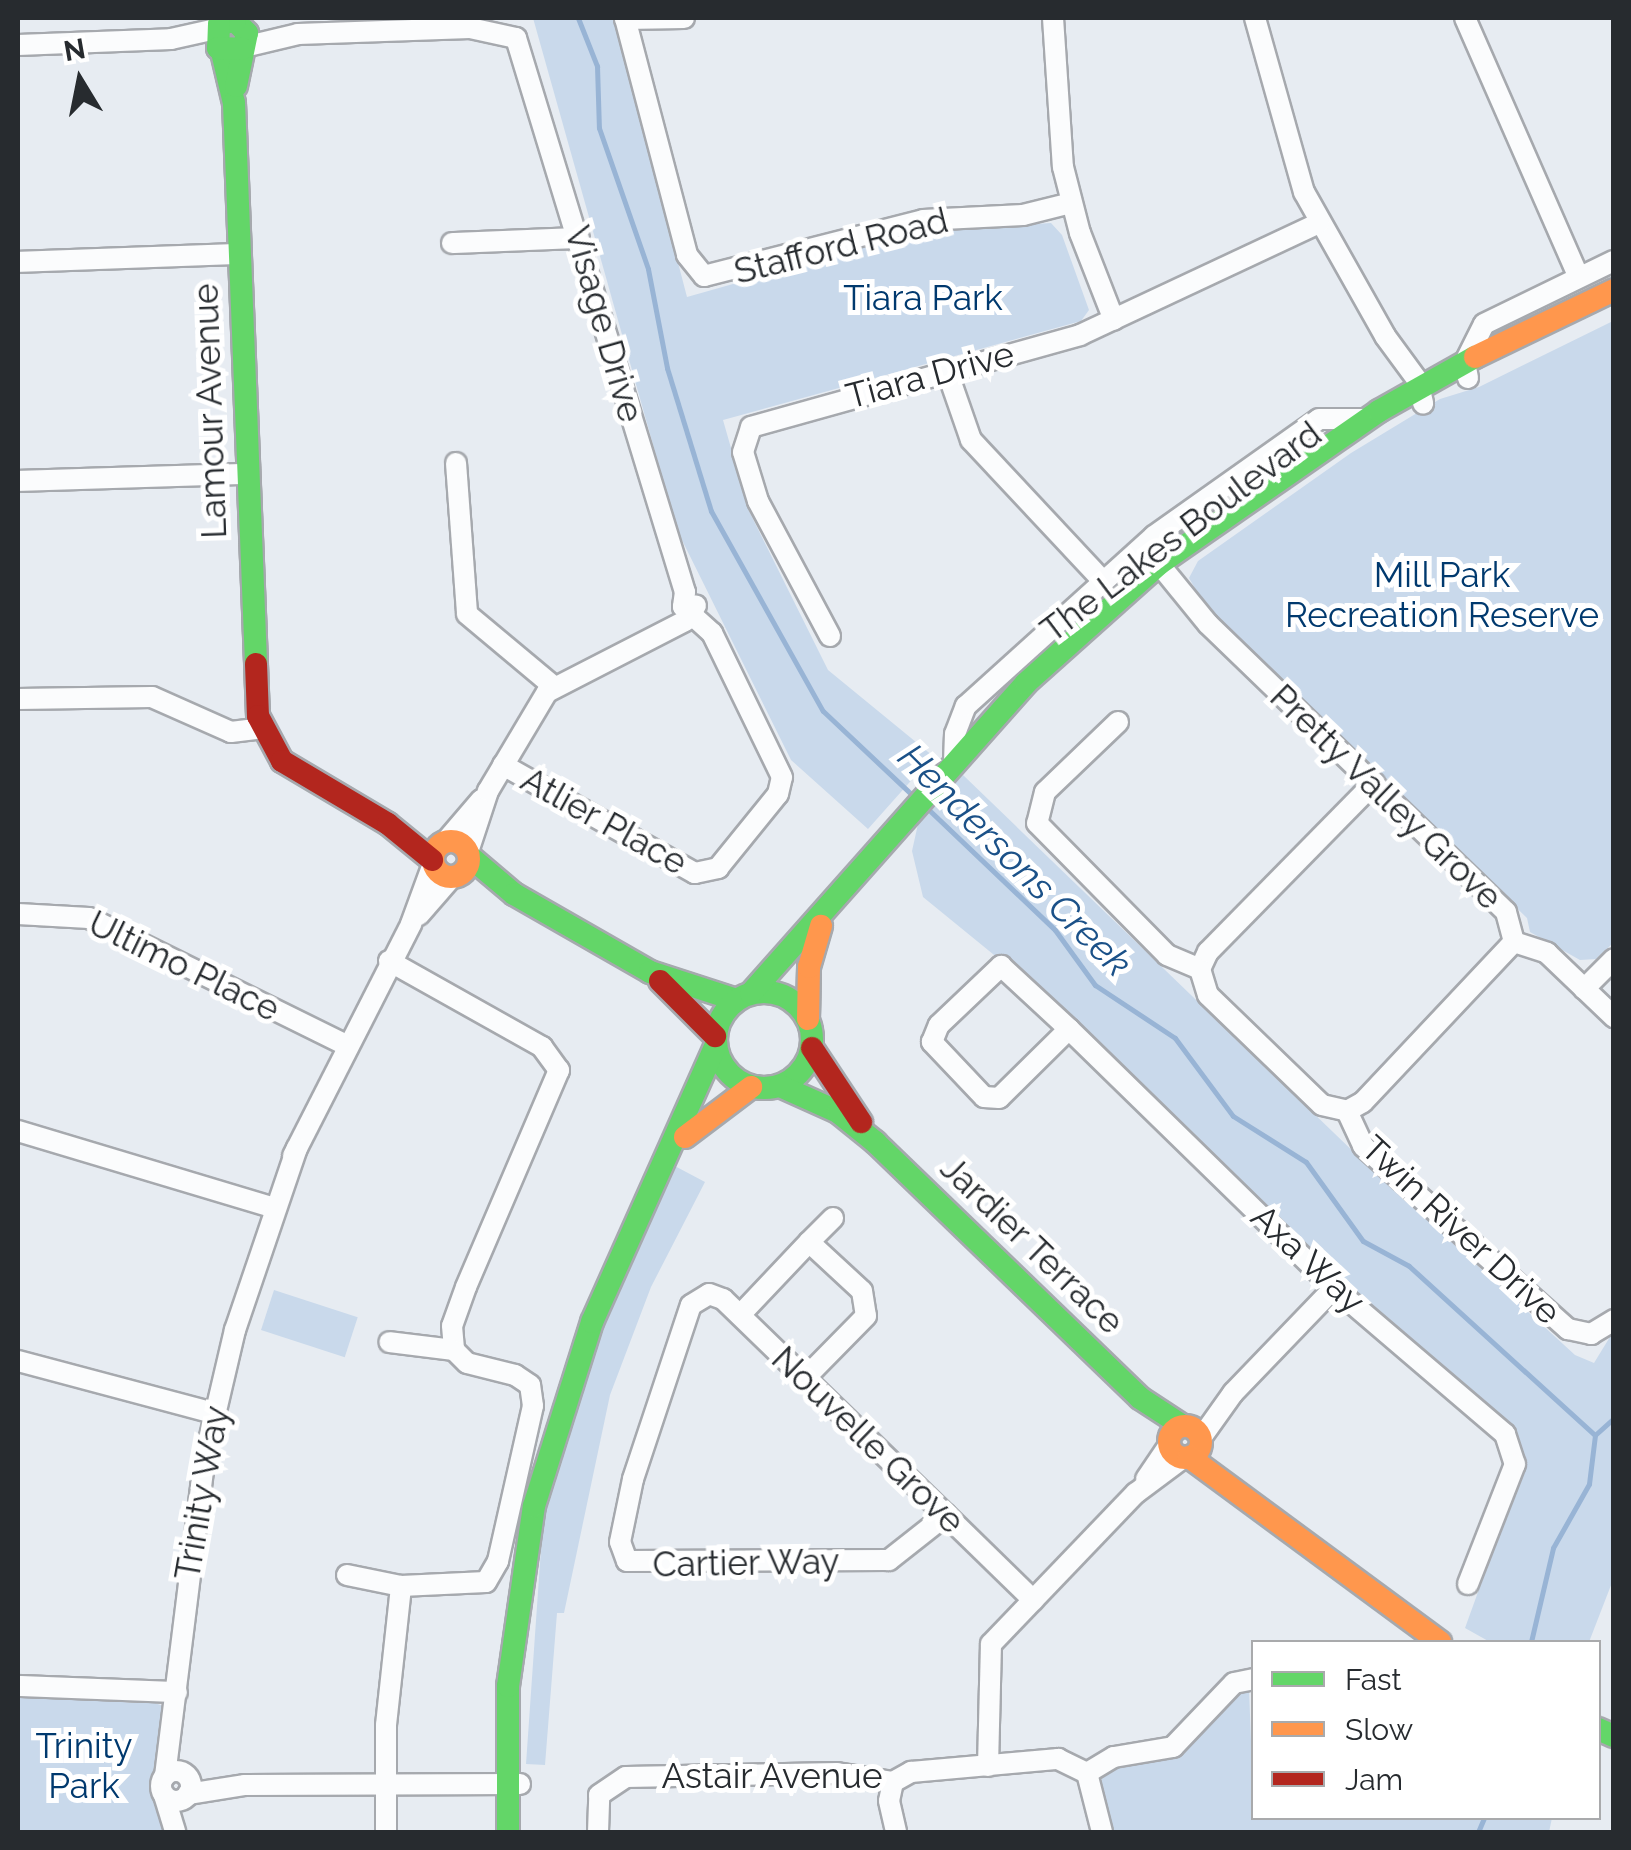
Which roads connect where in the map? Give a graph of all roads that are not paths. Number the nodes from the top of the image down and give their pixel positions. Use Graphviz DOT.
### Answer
graph roads {
  1 [pos="625,18"];
  2 [pos="684,18"];
  3 [pos="1053,18"];
  4 [pos="1255,18"];
  5 [pos="1267,18"];
  6 [pos="1466,18"];
  7 [pos="231,33"];
  8 [pos="18,44"];
  9 [pos="1269,69"];
  10 [pos="1071,203"];
  11 [pos="1319,224"];
  12 [pos="579,238"];
  13 [pos="452,243"];
  14 [pos="240,254"];
  15 [pos="1614,261"];
  16 [pos="18,262"];
  17 [pos="1578,276"];
  18 [pos="1614,293"];
  19 [pos="1114,320"];
  20 [pos="1466,370"];
  21 [pos="946,371"];
  22 [pos="1418,394"];
  23 [pos="1367,418"];
  24 [pos="456,463"];
  25 [pos="247,474"];
  26 [pos="18,481"];
  27 [pos="1164,571"];
  28 [pos="1102,580"];
  29 [pos="688,610"];
  30 [pos="833,635"];
  31 [pos="553,686"];
  32 [pos="18,699"];
  33 [pos="260,722"];
  34 [pos="1118,722"];
  35 [pos="954,762"];
  36 [pos="502,766"];
  37 [pos="1374,783"];
  38 [pos="450,859"];
  39 [pos="706,874"];
  40 [pos="18,914"];
  41 [pos="824,915"];
  42 [pos="1514,942"];
  43 [pos="1614,959"];
  44 [pos="389,961"];
  45 [pos="1200,969"];
  46 [pos="650,972"];
  47 [pos="1584,989"];
  48 [pos="744,996"];
  49 [pos="1614,1017"];
  50 [pos="808,1019"];
  51 [pos="1069,1029"];
  52 [pos="715,1042"];
  53 [pos="344,1044"];
  54 [pos="812,1048"];
  55 [pos="751,1086"];
  56 [pos="780,1086"];
  57 [pos="1347,1111"];
  58 [pos="18,1131"];
  59 [pos="875,1142"];
  60 [pos="667,1156"];
  61 [pos="265,1205"];
  62 [pos="834,1218"];
  63 [pos="809,1242"];
  64 [pos="1334,1288"];
  65 [pos="698,1299"];
  66 [pos="740,1315"];
  67 [pos="1614,1320"];
  68 [pos="389,1342"];
  69 [pos="454,1350"];
  70 [pos="18,1361"];
  71 [pos="804,1379"];
  72 [pos="214,1413"];
  73 [pos="1185,1442"];
  74 [pos="946,1515"];
  75 [pos="347,1576"];
  76 [pos="1468,1584"];
  77 [pos="401,1586"];
  78 [pos="1033,1600"];
  79 [pos="1437,1640"];
  80 [pos="1251,1680"];
  81 [pos="19,1685"];
  82 [pos="177,1692"];
  83 [pos="988,1766"];
  84 [pos="1087,1773"];
  85 [pos="513,1778"];
  86 [pos="384,1781"];
  87 [pos="893,1782"];
  88 [pos="179,1785"];
  89 [pos="178,1832"];
  90 [pos="386,1832"];
  91 [pos="508,1832"];
  92 [pos="522,1832"];
  93 [pos="598,1832"];
  94 [pos="896,1832"];
  95 [pos="1102,1832"];
  1 -- 2 [label="street"];
  1 -- 10 [label="street, Stafford Road"];
  3 -- 10 [label="street"];
  4 -- 9 [label="street"];
  5 -- 9 [label="street"];
  6 -- 17 [label="street"];
  7 -- 8 [label="street"];
  7 -- 12 [label="street, Visage Drive"];
  7 -- 14 [label="street, Lamour Avenue"];
  9 -- 11 [label="street"];
  10 -- 19 [label="street"];
  11 -- 19 [label="street, Tiara Drive"];
  11 -- 22 [label="street"];
  12 -- 13 [label="street"];
  12 -- 29 [label="street, Visage Drive"];
  14 -- 16 [label="street"];
  14 -- 25 [label="street, Lamour Avenue"];
  15 -- 17 [label="street, The Lakes Boulevard"];
  17 -- 20 [label="street, The Lakes Boulevard"];
  18 -- 20 [label="street, The Lakes Boulevard"];
  19 -- 21 [label="street, Tiara Drive"];
  20 -- 22 [label="street, The Lakes Boulevard"];
  21 -- 28 [label="street"];
  21 -- 30 [label="street, Tiara Drive"];
  22 -- 23 [label="street, The Lakes Boulevard"];
  22 -- 27 [label="street, The Lakes Boulevard"];
  23 -- 27 [label="street, The Lakes Boulevard"];
  23 -- 28 [label="street, The Lakes Boulevard"];
  24 -- 31 [label="street"];
  25 -- 26 [label="street"];
  25 -- 33 [label="street, Lamour Avenue"];
  27 -- 35 [label="street, The Lakes Boulevard"];
  27 -- 37 [label="street, Pretty Valley Grove"];
  28 -- 35 [label="street, The Lakes Boulevard"];
  29 -- 31 [label="street"];
  29 -- 39 [label="street, Visage Drive"];
  31 -- 36 [label="street"];
  32 -- 33 [label="street"];
  33 -- 38 [label="street"];
  34 -- 45 [label="street"];
  35 -- 41 [label="street, The Lakes Boulevard"];
  36 -- 38 [label="street"];
  36 -- 39 [label="street, Atlier Place"];
  37 -- 42 [label="street, Pretty Valley Grove"];
  37 -- 45 [label="street"];
  38 -- 44 [label="street, Trinity Way"];
  38 -- 46 [label="street"];
  40 -- 53 [label="street, Ultimo Place"];
  41 -- 48 [label="street, The Lakes Boulevard"];
  41 -- 50 [label="street, The Lakes Boulevard"];
  42 -- 47 [label="street, Pretty Valley Grove"];
  42 -- 57 [label="street"];
  43 -- 47 [label="street"];
  44 -- 53 [label="street, Trinity Way"];
  44 -- 69 [label="street"];
  45 -- 57 [label="street, Twin River Drive"];
  46 -- 48 [label="street"];
  46 -- 52 [label="street"];
  47 -- 49 [label="street, Pretty Valley Grove"];
  48 -- 50 [label="street"];
  48 -- 52 [label="street"];
  50 -- 54 [label="street"];
  51 -- 51 [label="street, Axa Way"];
  51 -- 64 [label="street, Axa Way"];
  52 -- 55 [label="street"];
  52 -- 60 [label="street"];
  53 -- 61 [label="street, Trinity Way"];
  54 -- 56 [label="street"];
  54 -- 59 [label="street, Jardier Terrace"];
  55 -- 56 [label="street"];
  55 -- 60 [label="street"];
  56 -- 59 [label="street, Jardier Terrace"];
  57 -- 67 [label="street, Twin River Drive"];
  58 -- 61 [label="street"];
  59 -- 73 [label="street, Jardier Terrace"];
  60 -- 85 [label="street"];
  61 -- 72 [label="street, Trinity Way"];
  62 -- 63 [label="street"];
  63 -- 66 [label="street"];
  63 -- 71 [label="street"];
  64 -- 73 [label="street"];
  64 -- 76 [label="street, Axa Way"];
  65 -- 66 [label="street, Nouvelle Grove"];
  65 -- 74 [label="street, Cartier Way"];
  66 -- 71 [label="street, Nouvelle Grove"];
  68 -- 69 [label="street"];
  69 -- 77 [label="street"];
  70 -- 72 [label="street"];
  71 -- 74 [label="street, Nouvelle Grove"];
  72 -- 82 [label="street, Trinity Way"];
  73 -- 78 [label="street"];
  73 -- 79 [label="street, Jardier Terrace"];
  74 -- 78 [label="street, Nouvelle Grove"];
  75 -- 77 [label="street"];
  77 -- 86 [label="street"];
  78 -- 83 [label="street"];
  80 -- 84 [label="street"];
  81 -- 82 [label="street"];
  82 -- 88 [label="street, Trinity Way"];
  83 -- 84 [label="street, Astair Avenue"];
  83 -- 87 [label="street, Astair Avenue"];
  84 -- 95 [label="street"];
  85 -- 86 [label="street"];
  85 -- 91 [label="street"];
  85 -- 92 [label="street"];
  86 -- 88 [label="street"];
  86 -- 90 [label="street"];
  87 -- 93 [label="street, Astair Avenue"];
  87 -- 94 [label="street"];
  88 -- 89 [label="street, Trinity Way"];
}
